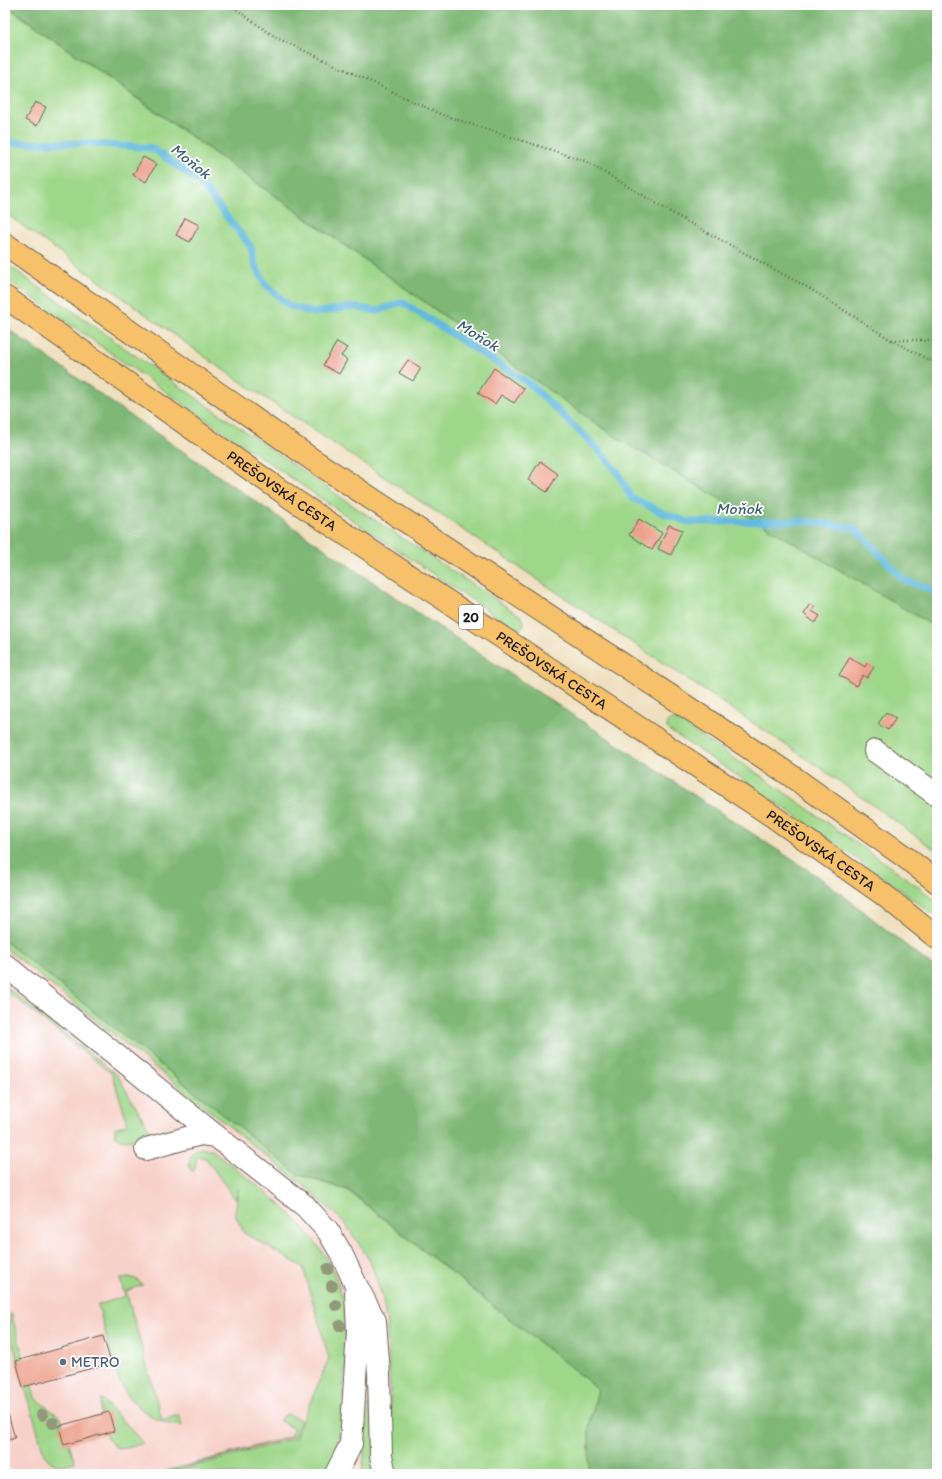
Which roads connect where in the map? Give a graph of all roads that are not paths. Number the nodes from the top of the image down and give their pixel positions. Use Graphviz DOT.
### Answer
graph roads {
  1 [pos="5,244"];
  2 [pos="5,297"];
  3 [pos="875,751"];
  4 [pos="937,795"];
  5 [pos="937,882"];
  6 [pos="937,938"];
  7 [pos="5,965"];
  8 [pos="216,1136"];
  9 [pos="146,1149"];
  10 [pos="356,1285"];
  11 [pos="351,1444"];
  12 [pos="336,1474"];
  13 [pos="350,1474"];
  14 [pos="385,1474"];
  1 -- 5 [label="highway"];
  2 -- 6 [label="highway, PREŠOVSKÁ CESTA / 20"];
  3 -- 4 [label="lane"];
  7 -- 8 [label="lane"];
  8 -- 9 [label="lane"];
  8 -- 10 [label="lane"];
  10 -- 11 [label="lane"];
  10 -- 14 [label="lane"];
  11 -- 12 [label="lane"];
  11 -- 13 [label="lane"];
}
